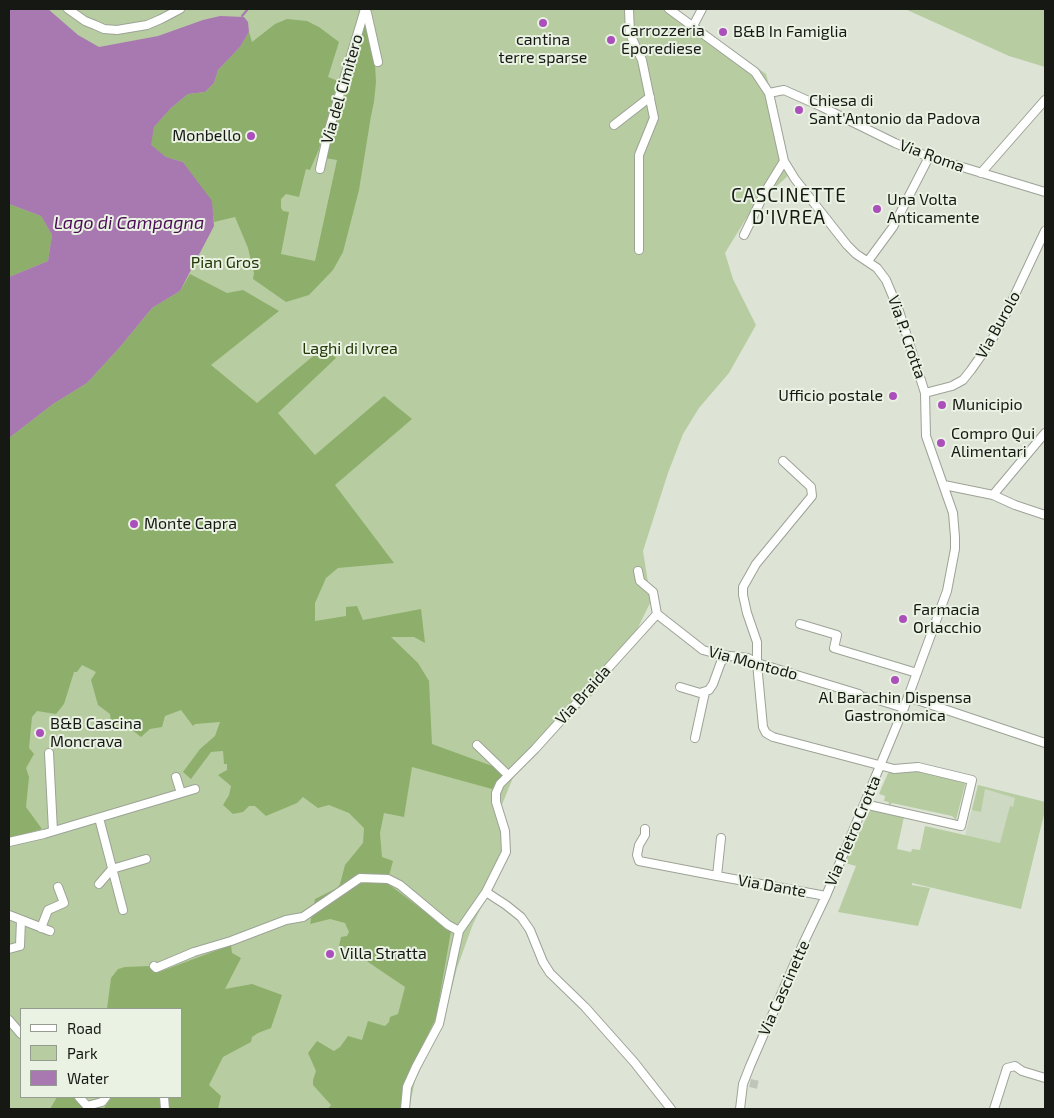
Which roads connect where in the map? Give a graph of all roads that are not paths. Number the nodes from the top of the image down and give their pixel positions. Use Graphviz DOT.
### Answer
graph roads {
  1 [pos="68,9"];
  2 [pos="180,9"];
  3 [pos="366,9"];
  4 [pos="629,9"];
  5 [pos="669,9"];
  6 [pos="702,9"];
  7 [pos="693,26"];
  8 [pos="378,62"];
  9 [pos="769,93"];
  10 [pos="650,97"];
  11 [pos="1045,100"];
  12 [pos="614,126"];
  13 [pos="929,158"];
  14 [pos="784,161"];
  15 [pos="320,169"];
  16 [pos="981,173"];
  17 [pos="1045,192"];
  18 [pos="1045,231"];
  19 [pos="744,235"];
  20 [pos="639,250"];
  21 [pos="868,261"];
  22 [pos="925,393"];
  23 [pos="1045,433"];
  24 [pos="783,461"];
  25 [pos="944,486"];
  26 [pos="993,495"];
  27 [pos="1045,515"];
  28 [pos="638,571"];
  29 [pos="657,614"];
  30 [pos="938,616"];
  31 [pos="800,624"];
  32 [pos="728,656"];
  33 [pos="757,663"];
  34 [pos="917,673"];
  35 [pos="680,686"];
  36 [pos="705,692"];
  37 [pos="859,694"];
  38 [pos="875,698"];
  39 [pos="908,698"];
  40 [pos="904,708"];
  41 [pos="695,738"];
  42 [pos="1045,743"];
  43 [pos="478,745"];
  44 [pos="49,753"];
  45 [pos="881,766"];
  46 [pos="508,776"];
  47 [pos="176,777"];
  48 [pos="195,789"];
  49 [pos="181,793"];
  50 [pos="864,804"];
  51 [pos="99,818"];
  52 [pos="645,829"];
  53 [pos="53,832"];
  54 [pos="721,838"];
  55 [pos="9,842"];
  56 [pos="146,859"];
  57 [pos="112,869"];
  58 [pos="717,876"];
  59 [pos="99,884"];
  60 [pos="58,887"];
  61 [pos="486,892"];
  62 [pos="826,896"];
  63 [pos="123,910"];
  64 [pos="9,915"];
  65 [pos="21,920"];
  66 [pos="41,928"];
  67 [pos="50,931"];
  68 [pos="459,931"];
  69 [pos="9,949"];
  70 [pos="154,966"];
  71 [pos="9,1020"];
  72 [pos="20,1033"];
  73 [pos="1045,1078"];
  74 [pos="80,1098"];
  75 [pos="105,1098"];
  76 [pos="405,1109"];
  77 [pos="671,1109"];
  78 [pos="740,1109"];
  79 [pos="994,1109"];
  1 -- 2 [label="street"];
  3 -- 8 [label="street"];
  3 -- 15 [label="street, Via del Cimitero"];
  4 -- 10 [label="street"];
  5 -- 7 [label="street"];
  6 -- 7 [label="street"];
  7 -- 9 [label="street"];
  9 -- 13 [label="street, Via Roma"];
  9 -- 14 [label="street, Via P. Crotta"];
  10 -- 12 [label="street"];
  10 -- 20 [label="street"];
  11 -- 16 [label="street"];
  13 -- 16 [label="street, Via Roma"];
  13 -- 21 [label="street"];
  14 -- 19 [label="street"];
  14 -- 21 [label="street, Via P. Crotta"];
  16 -- 17 [label="street, Via Roma"];
  18 -- 22 [label="street, Via Burolo"];
  21 -- 22 [label="street, Via P. Crotta"];
  22 -- 25 [label="street, Via P. Crotta"];
  23 -- 26 [label="street"];
  24 -- 33 [label="street"];
  25 -- 26 [label="street"];
  25 -- 30 [label="street, Via P. Crotta"];
  26 -- 27 [label="street"];
  28 -- 29 [label="street"];
  29 -- 32 [label="street, Via Montodo"];
  29 -- 46 [label="street, Via Braida"];
  30 -- 34 [label="street, Via Pietro Crotta"];
  31 -- 34 [label="street"];
  32 -- 33 [label="street, Via Montodo"];
  32 -- 36 [label="street"];
  33 -- 37 [label="street, Via Montodo"];
  33 -- 45 [label="street, Via Pietro Crotta"];
  34 -- 39 [label="street, Via Pietro Crotta"];
  35 -- 36 [label="street"];
  36 -- 41 [label="street"];
  38 -- 40 [label="street"];
  39 -- 40 [label="street, Via Pietro Crotta"];
  39 -- 42 [label="street"];
  40 -- 45 [label="street, Via Pietro Crotta"];
  43 -- 46 [label="street"];
  44 -- 53 [label="street"];
  45 -- 50 [label="street, Via Pietro Crotta"];
  45 -- 50 [label="street"];
  46 -- 61 [label="street, Via Braida"];
  47 -- 49 [label="street"];
  48 -- 49 [label="street"];
  49 -- 51 [label="street"];
  50 -- 62 [label="street, Via Pietro Crotta"];
  51 -- 53 [label="street"];
  51 -- 57 [label="street"];
  52 -- 58 [label="street, Via Dante"];
  53 -- 55 [label="street"];
  54 -- 58 [label="street, Via Dante"];
  56 -- 57 [label="street"];
  57 -- 59 [label="street"];
  57 -- 63 [label="street"];
  58 -- 62 [label="street, Via Dante"];
  60 -- 66 [label="street"];
  61 -- 68 [label="street, Via Braida"];
  61 -- 77 [label="street"];
  62 -- 78 [label="street, Via Cascinette"];
  64 -- 65 [label="street"];
  65 -- 66 [label="street"];
  65 -- 69 [label="street"];
  66 -- 67 [label="street"];
  68 -- 70 [label="street"];
  68 -- 76 [label="street"];
  71 -- 72 [label="street"];
  73 -- 79 [label="street"];
  74 -- 75 [label="street"];
}
